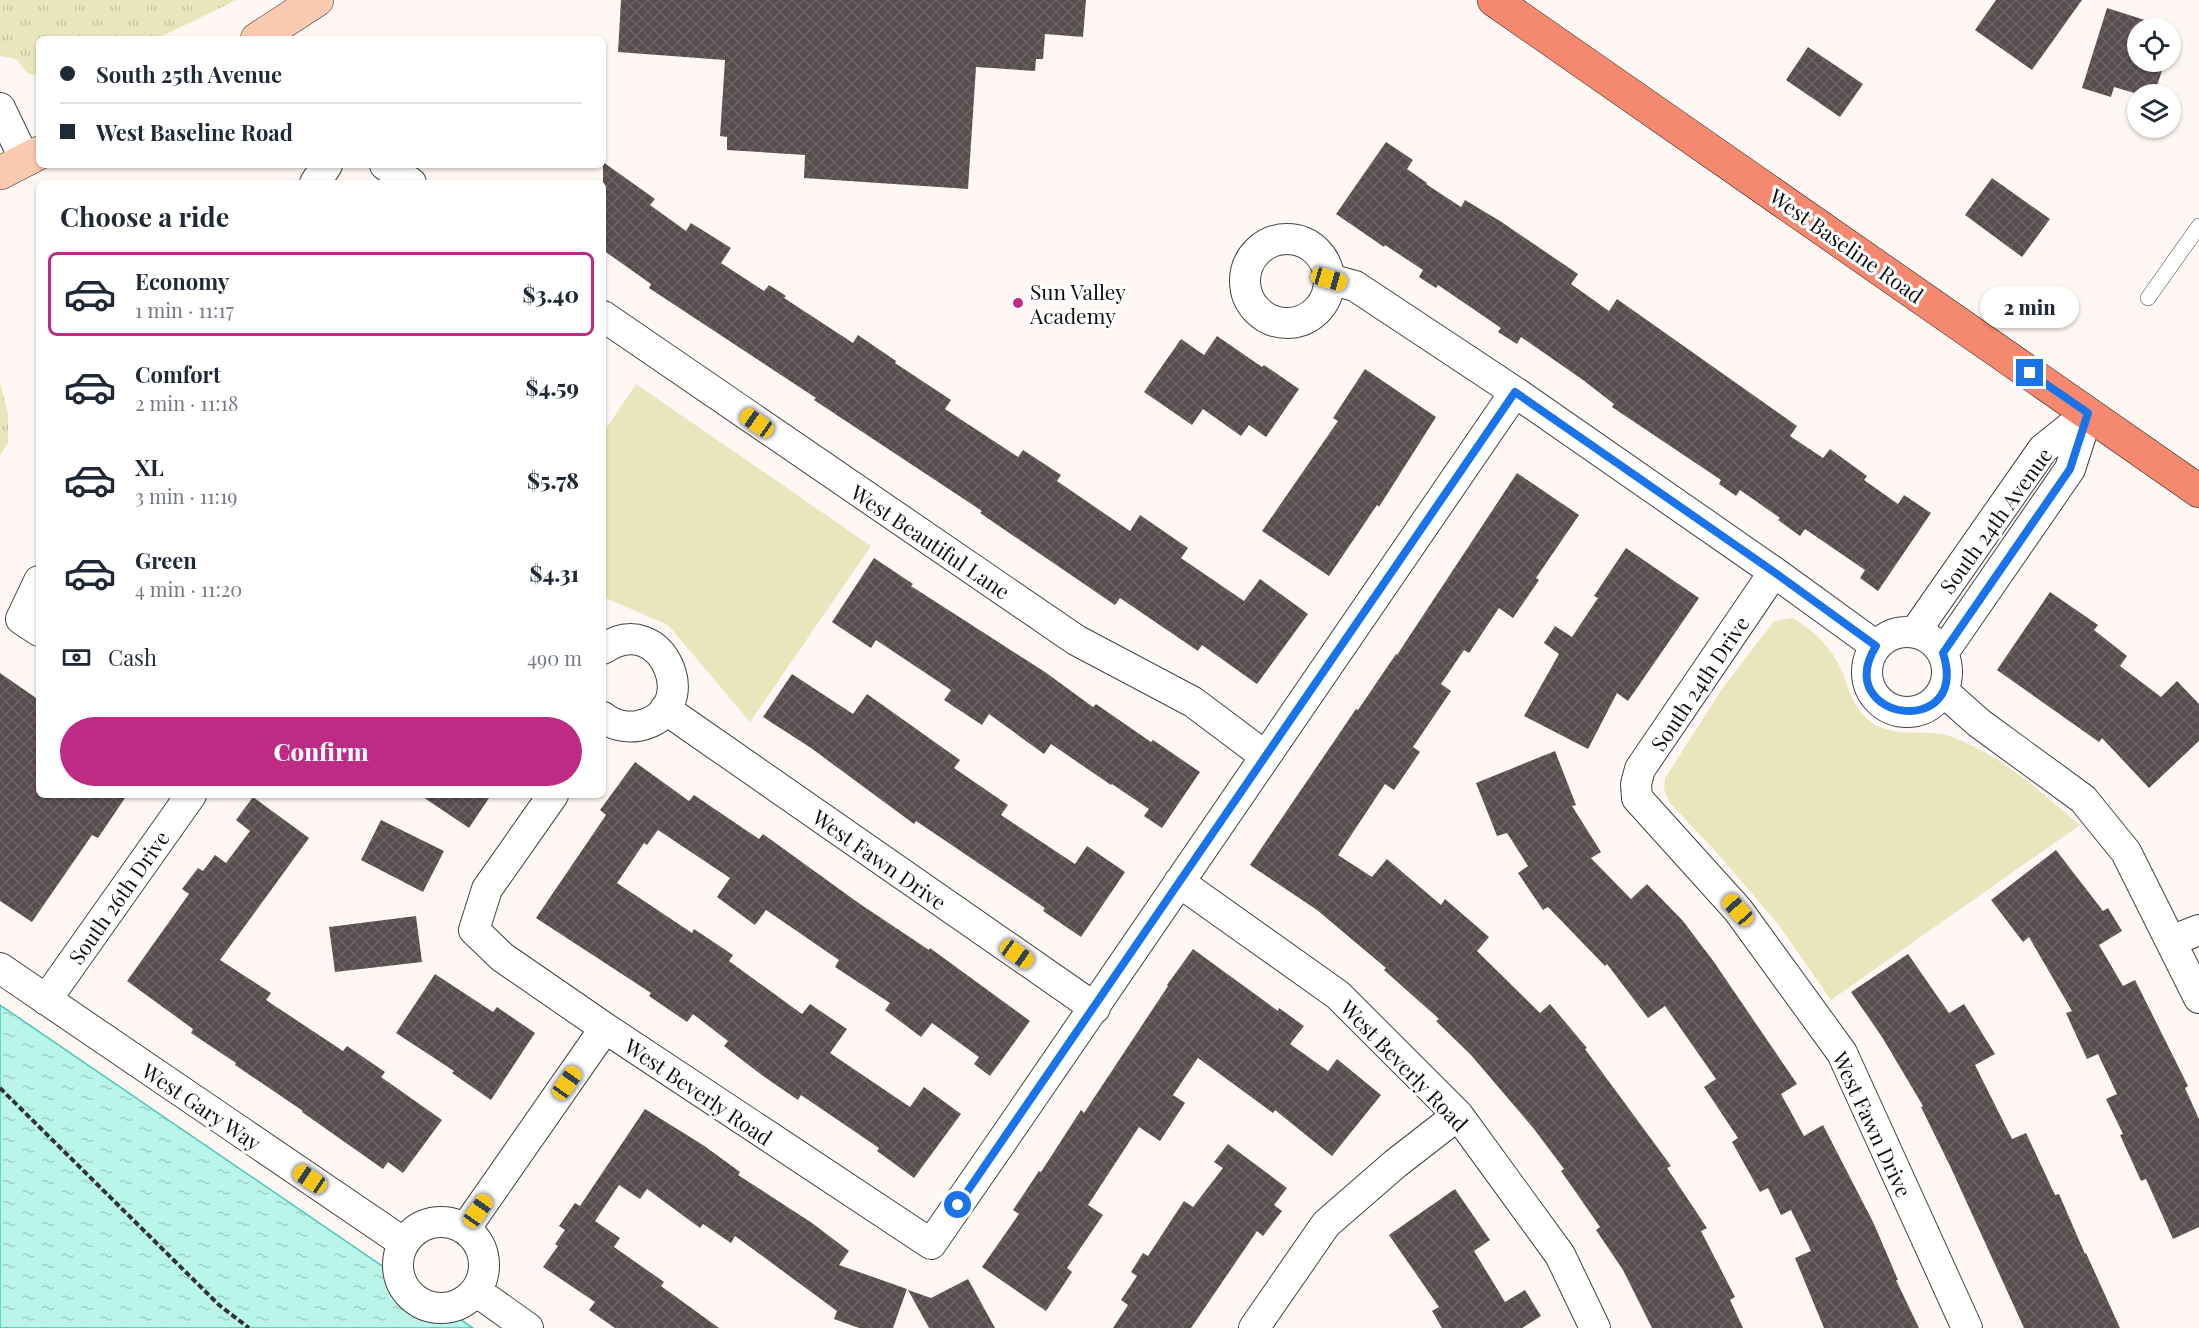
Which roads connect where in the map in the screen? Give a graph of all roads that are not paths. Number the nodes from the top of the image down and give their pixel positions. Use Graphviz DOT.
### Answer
graph roads {
  1 [pos="317,0"];
  2 [pos="1494,0"];
  3 [pos="262,36"];
  4 [pos="0,108"];
  5 [pos="22,162"];
  6 [pos="390,168"];
  7 [pos="407,180"];
  8 [pos="2199,226"];
  9 [pos="1329,279"];
  10 [pos="2148,298"];
  11 [pos="606,318"];
  12 [pos="1515,392"];
  13 [pos="2088,413"];
  14 [pos="2199,491"];
  15 [pos="1774,572"];
  16 [pos="36,596"];
  17 [pos="30,625"];
  18 [pos="1914,632"];
  19 [pos="1876,646"];
  20 [pos="606,647"];
  21 [pos="1943,653"];
  22 [pos="1943,691"];
  23 [pos="665,709"];
  24 [pos="606,721"];
  25 [pos="1265,756"];
  26 [pos="188,798"];
  27 [pos="551,798"];
  28 [pos="1637,798"];
  29 [pos="1179,882"];
  30 [pos="2199,930"];
  31 [pos="2171,941"];
  32 [pos="0,968"];
  33 [pos="2199,998"];
  34 [pos="46,999"];
  35 [pos="1095,1008"];
  36 [pos="605,1028"];
  37 [pos="1458,1115"];
  38 [pos="465,1229"];
  39 [pos="404,1243"];
  40 [pos="476,1292"];
  41 [pos="528,1328"];
  42 [pos="1254,1328"];
  43 [pos="1595,1328"];
  44 [pos="1967,1328"];
  1 -- 3 [label="street"];
  2 -- 13 [label="main road, West Baseline Road"];
  4 -- 5 [label="street"];
  6 -- 7 [label="street"];
  8 -- 10 [label="lane"];
  9 -- 12 [label="street"];
  11 -- 25 [label="street, West Beautiful Lane"];
  12 -- 15 [label="street"];
  12 -- 25 [label="street"];
  13 -- 14 [label="main road, West Baseline Road"];
  13 -- 18 [label="street, South 24th Avenue"];
  13 -- 21 [label="street, South 24th Avenue"];
  15 -- 19 [label="street"];
  15 -- 28 [label="street, South 24th Drive"];
  16 -- 17 [label="street"];
  18 -- 19 [label="street"];
  18 -- 21 [label="street"];
  19 -- 22 [label="street"];
  20 -- 23 [label="street"];
  21 -- 22 [label="street"];
  22 -- 31 [label="street"];
  23 -- 24 [label="street"];
  23 -- 35 [label="street, West Fawn Drive"];
  25 -- 29 [label="street"];
  26 -- 34 [label="street, South 26th Drive"];
  27 -- 36 [label="street, West Beverly Road"];
  28 -- 44 [label="street, West Fawn Drive"];
  29 -- 35 [label="street"];
  29 -- 37 [label="street, West Beverly Road"];
  30 -- 31 [label="street"];
  31 -- 33 [label="street"];
  32 -- 34 [label="street, West Gary Way"];
  34 -- 39 [label="street, West Gary Way"];
  35 -- 36 [label="street, West Beverly Road"];
  36 -- 38 [label="street"];
  37 -- 42 [label="street"];
  37 -- 43 [label="street, West Beverly Road"];
  38 -- 39 [label="street"];
  38 -- 40 [label="street"];
  39 -- 40 [label="street"];
  40 -- 41 [label="street"];
}
